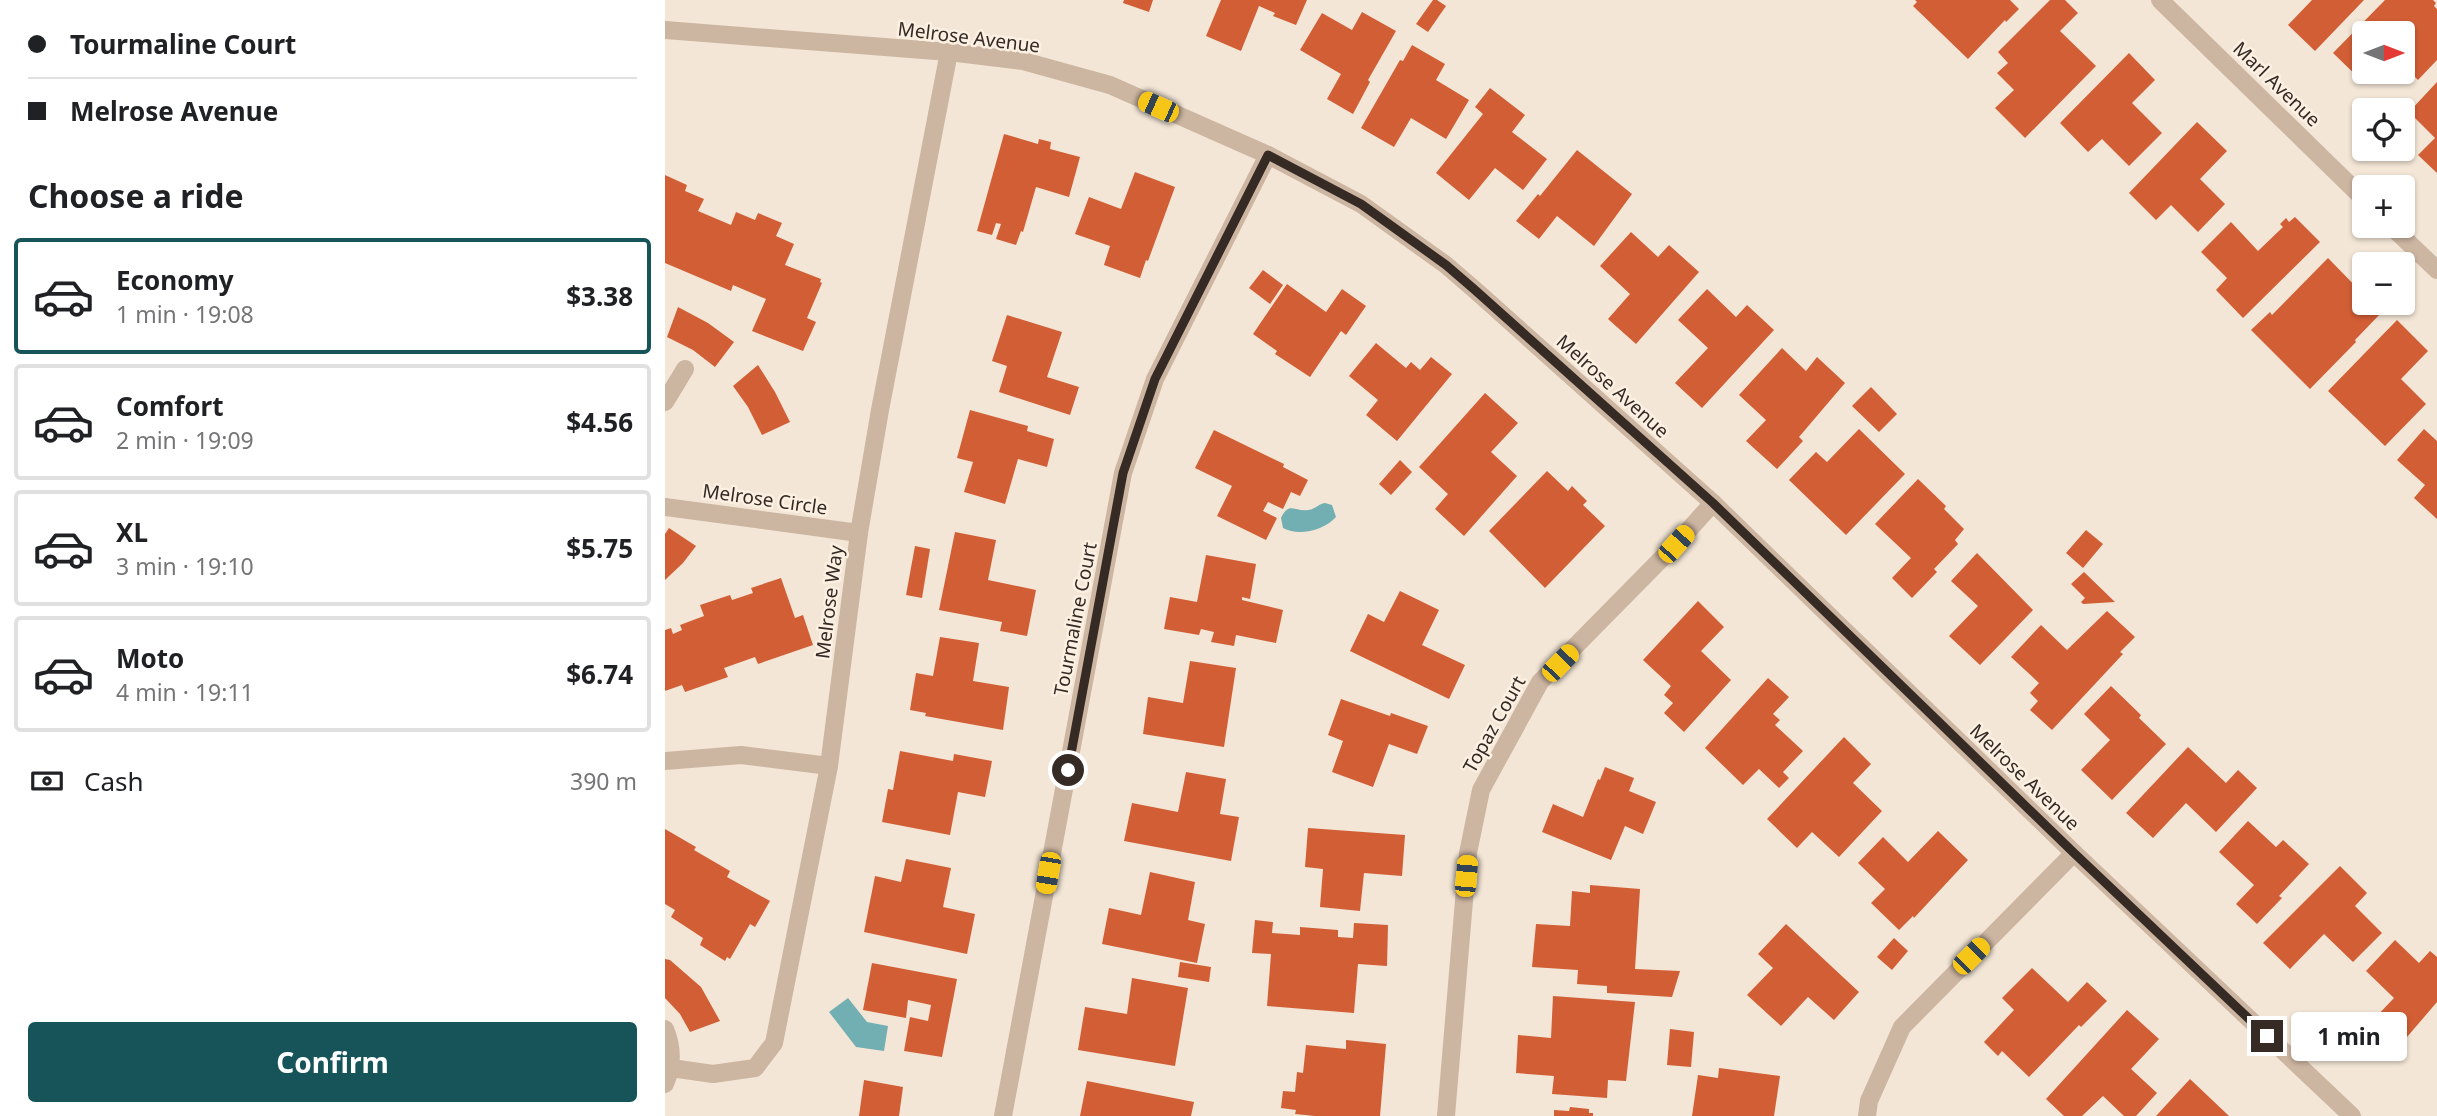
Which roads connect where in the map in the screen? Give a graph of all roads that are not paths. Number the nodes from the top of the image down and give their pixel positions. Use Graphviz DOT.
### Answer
graph roads {
  1 [pos="2160,0"];
  2 [pos="665,30"];
  3 [pos="949,52"];
  4 [pos="1268,155"];
  5 [pos="2352,187"];
  6 [pos="2404,238"];
  7 [pos="2437,270"];
  8 [pos="685,369"];
  9 [pos="665,402"];
  10 [pos="1713,503"];
  11 [pos="665,507"];
  12 [pos="859,533"];
  13 [pos="665,761"];
  14 [pos="829,765"];
  15 [pos="2074,853"];
  16 [pos="665,1029"];
  17 [pos="668,1076"];
  18 [pos="1003,1116"];
  19 [pos="1446,1116"];
  20 [pos="1867,1116"];
  21 [pos="2352,1116"];
  1 -- 5 [label="street, Marl Avenue"];
  2 -- 3 [label="street, Melrose Avenue"];
  3 -- 4 [label="street, Melrose Avenue"];
  3 -- 12 [label="street, Melrose Way"];
  4 -- 10 [label="street, Melrose Avenue"];
  4 -- 18 [label="street, Tourmaline Court"];
  6 -- 7 [label="street"];
  8 -- 9 [label="street"];
  10 -- 15 [label="street, Melrose Avenue"];
  10 -- 19 [label="street, Topaz Court"];
  11 -- 12 [label="street, Melrose Circle"];
  12 -- 14 [label="street, Melrose Way"];
  13 -- 14 [label="street"];
  14 -- 17 [label="street, Melrose Way"];
  15 -- 20 [label="street"];
  15 -- 21 [label="street, Melrose Avenue"];
  16 -- 17 [label="street"];
}
